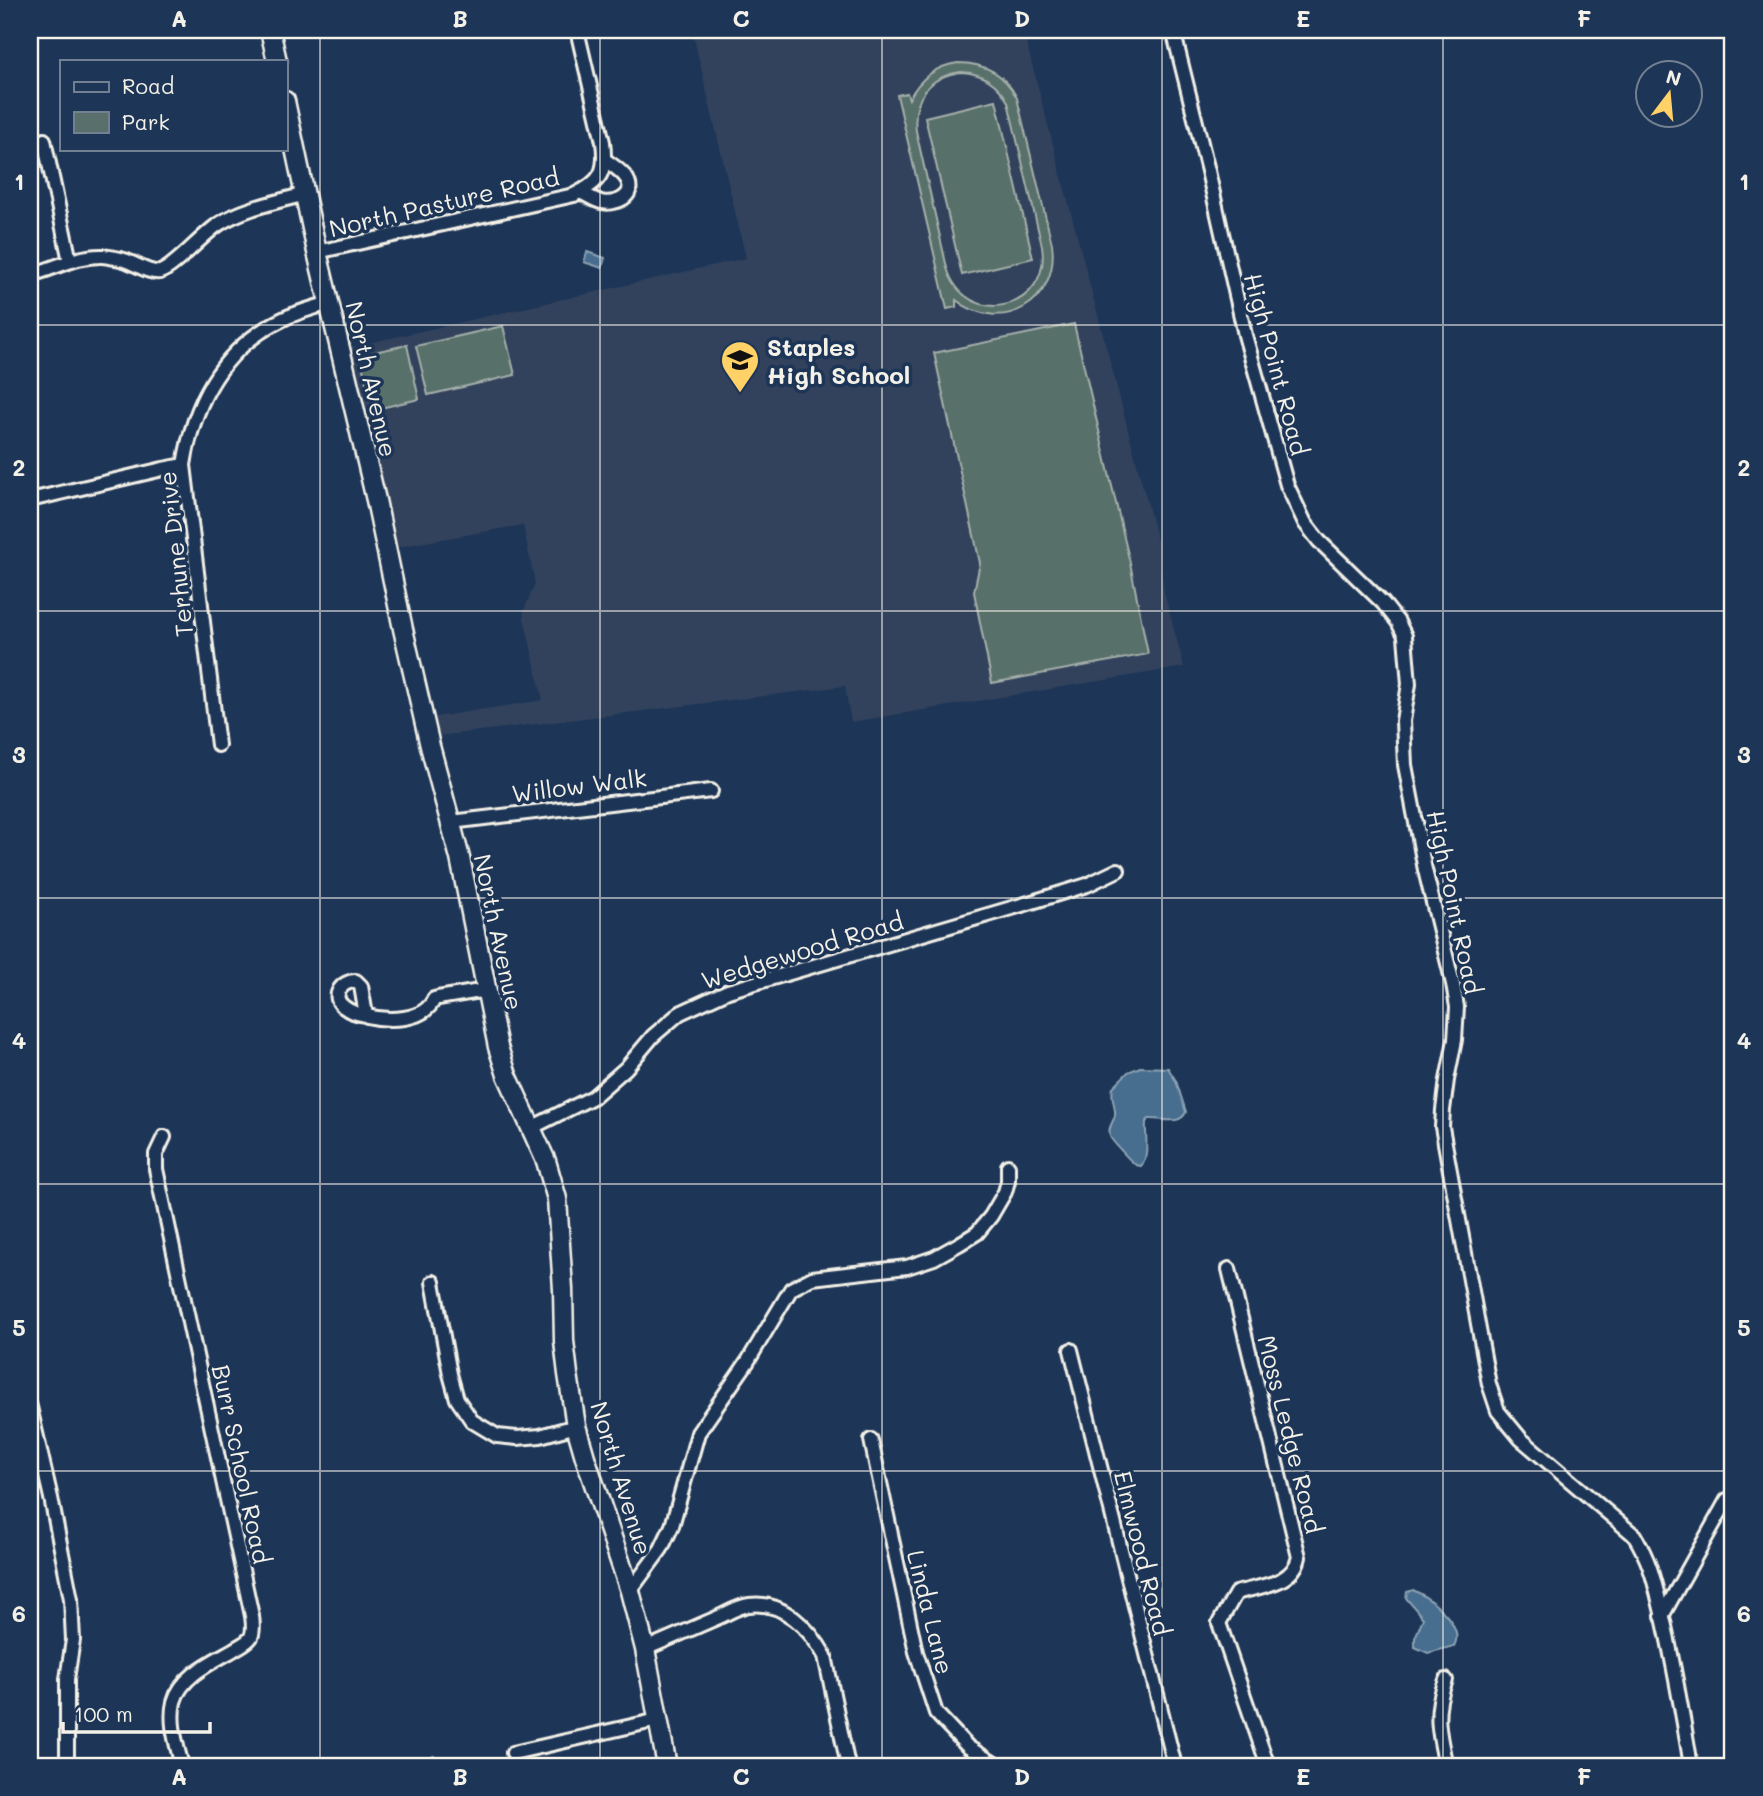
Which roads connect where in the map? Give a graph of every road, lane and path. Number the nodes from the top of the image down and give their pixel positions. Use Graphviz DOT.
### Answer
graph roads {
  1 [pos="270,30"];
  2 [pos="578,30"];
  3 [pos="1173,30"];
  4 [pos="276,60"];
  5 [pos="287,111"];
  6 [pos="44,140"];
  7 [pos="605,160"];
  8 [pos="580,192"];
  9 [pos="305,194"];
  10 [pos="317,252"];
  11 [pos="70,261"];
  12 [pos="30,275"];
  13 [pos="329,303"];
  14 [pos="184,466"];
  15 [pos="30,500"];
  16 [pos="218,745"];
  17 [pos="711,791"];
  18 [pos="451,822"];
  19 [pos="1118,870"];
  20 [pos="486,990"];
  21 [pos="366,1015"];
  22 [pos="531,1128"];
  23 [pos="164,1138"];
  24 [pos="1008,1166"];
  25 [pos="1229,1269"];
  26 [pos="433,1282"];
  27 [pos="1070,1350"];
  28 [pos="30,1407"];
  29 [pos="576,1426"];
  30 [pos="871,1440"];
  31 [pos="1727,1500"];
  32 [pos="630,1591"];
  33 [pos="1662,1616"];
  34 [pos="645,1649"];
  35 [pos="1446,1680"];
  36 [pos="658,1720"];
  37 [pos="513,1753"];
  38 [pos="67,1766"];
  39 [pos="182,1766"];
  40 [pos="667,1766"];
  41 [pos="848,1766"];
  42 [pos="998,1766"];
  43 [pos="1175,1766"];
  44 [pos="1268,1766"];
  45 [pos="1446,1766"];
  46 [pos="1691,1766"];
  1 -- 4 [label="street"];
  2 -- 7 [label="street"];
  3 -- 33 [label="street, High Point Road"];
  5 -- 9 [label="street, North Avenue"];
  6 -- 11 [label="street"];
  7 -- 8 [label="street, North Pasture Road"];
  7 -- 8 [label="street, North Pasture Road"];
  8 -- 10 [label="street, North Pasture Road"];
  9 -- 10 [label="street, North Avenue"];
  9 -- 11 [label="street"];
  10 -- 13 [label="street, North Avenue"];
  11 -- 12 [label="street"];
  13 -- 14 [label="street, Terhune Drive"];
  13 -- 18 [label="street, North Avenue"];
  14 -- 15 [label="street"];
  14 -- 16 [label="street, Terhune Drive"];
  17 -- 18 [label="street, Willow Walk"];
  18 -- 20 [label="street, North Avenue"];
  19 -- 22 [label="street, Wedgewood Road"];
  20 -- 21 [label="street"];
  20 -- 22 [label="street, North Avenue"];
  22 -- 29 [label="street, North Avenue"];
  23 -- 39 [label="street, Burr School Road"];
  24 -- 32 [label="street"];
  25 -- 44 [label="street, Moss Ledge Road"];
  26 -- 29 [label="street"];
  27 -- 43 [label="street, Elmwood Road"];
  28 -- 38 [label="street"];
  29 -- 32 [label="street, North Avenue"];
  30 -- 42 [label="street, Linda Lane"];
  31 -- 33 [label="street"];
  32 -- 34 [label="street, North Avenue"];
  33 -- 46 [label="street, High Point Road"];
  34 -- 36 [label="street, North Avenue"];
  34 -- 41 [label="street"];
  35 -- 45 [label="street"];
  36 -- 37 [label="street"];
  36 -- 40 [label="street, North Avenue"];
}
